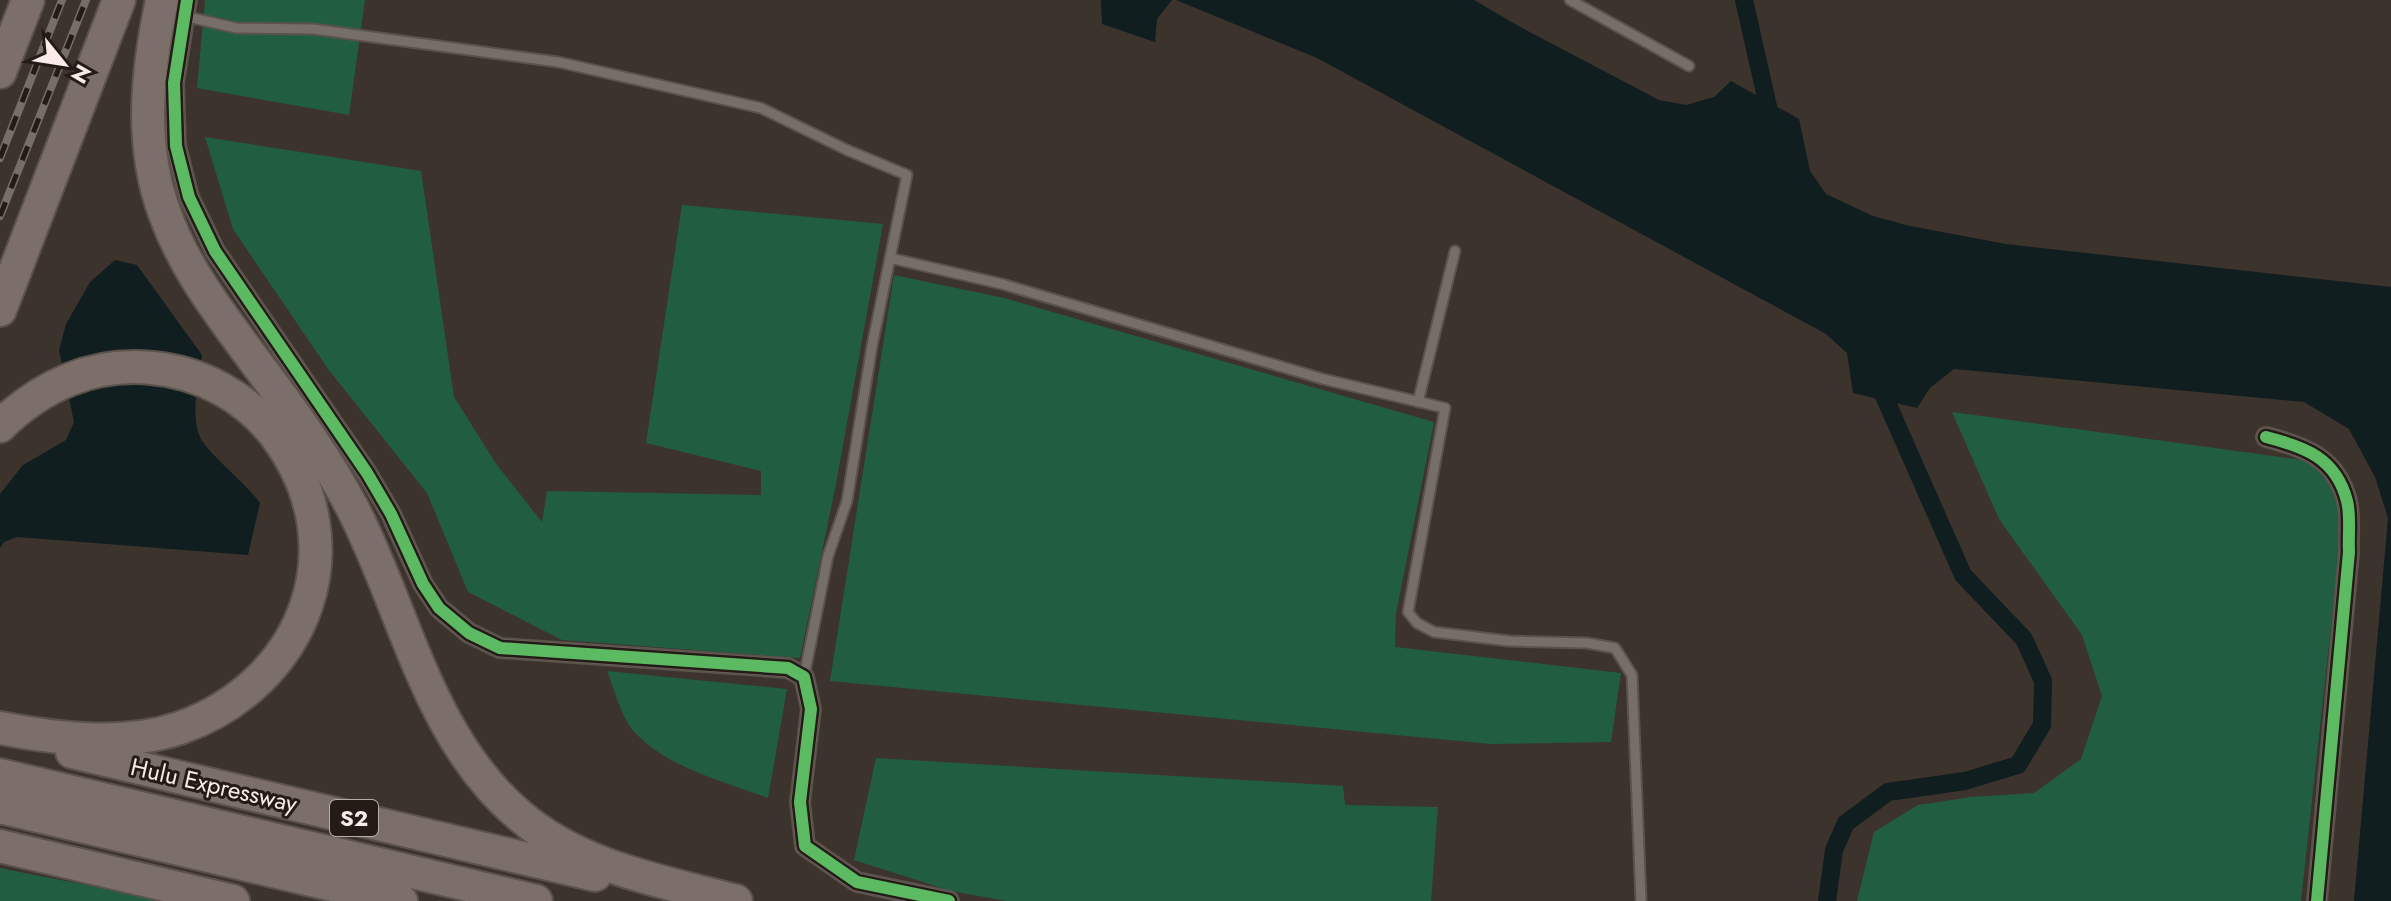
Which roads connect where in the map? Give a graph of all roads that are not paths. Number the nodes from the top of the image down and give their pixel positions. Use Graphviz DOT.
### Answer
graph roads {
  1 [pos="28,0"];
  2 [pos="119,0"];
  3 [pos="1570,0"];
  4 [pos="178,5"];
  5 [pos="1689,66"];
  6 [pos="0,72"];
  7 [pos="1455,251"];
  8 [pos="890,258"];
  9 [pos="0,310"];
  10 [pos="1418,402"];
  11 [pos="0,426"];
  12 [pos="2266,437"];
  13 [pos="804,677"];
  14 [pos="0,728"];
  15 [pos="0,735"];
  16 [pos="0,775"];
  17 [pos="0,807"];
  18 [pos="0,846"];
  19 [pos="233,901"];
  20 [pos="401,901"];
  21 [pos="536,901"];
  22 [pos="707,901"];
  23 [pos="736,901"];
  24 [pos="949,901"];
  25 [pos="1641,901"];
  26 [pos="2317,901"];
  1 -- 6 [label="highway"];
  2 -- 9 [label="highway"];
  3 -- 5 [label="lane"];
  4 -- 8 [label="lane"];
  4 -- 13 [label="street"];
  4 -- 23 [label="highway"];
  7 -- 10 [label="lane"];
  8 -- 10 [label="lane"];
  8 -- 13 [label="lane"];
  10 -- 25 [label="lane"];
  11 -- 14 [label="highway"];
  12 -- 26 [label="street"];
  13 -- 24 [label="street"];
  15 -- 22 [label="highway, Hulu Expressway / S2"];
  16 -- 21 [label="highway, Hulu Expressway / S2"];
  17 -- 20 [label="highway"];
  18 -- 19 [label="highway"];
}
